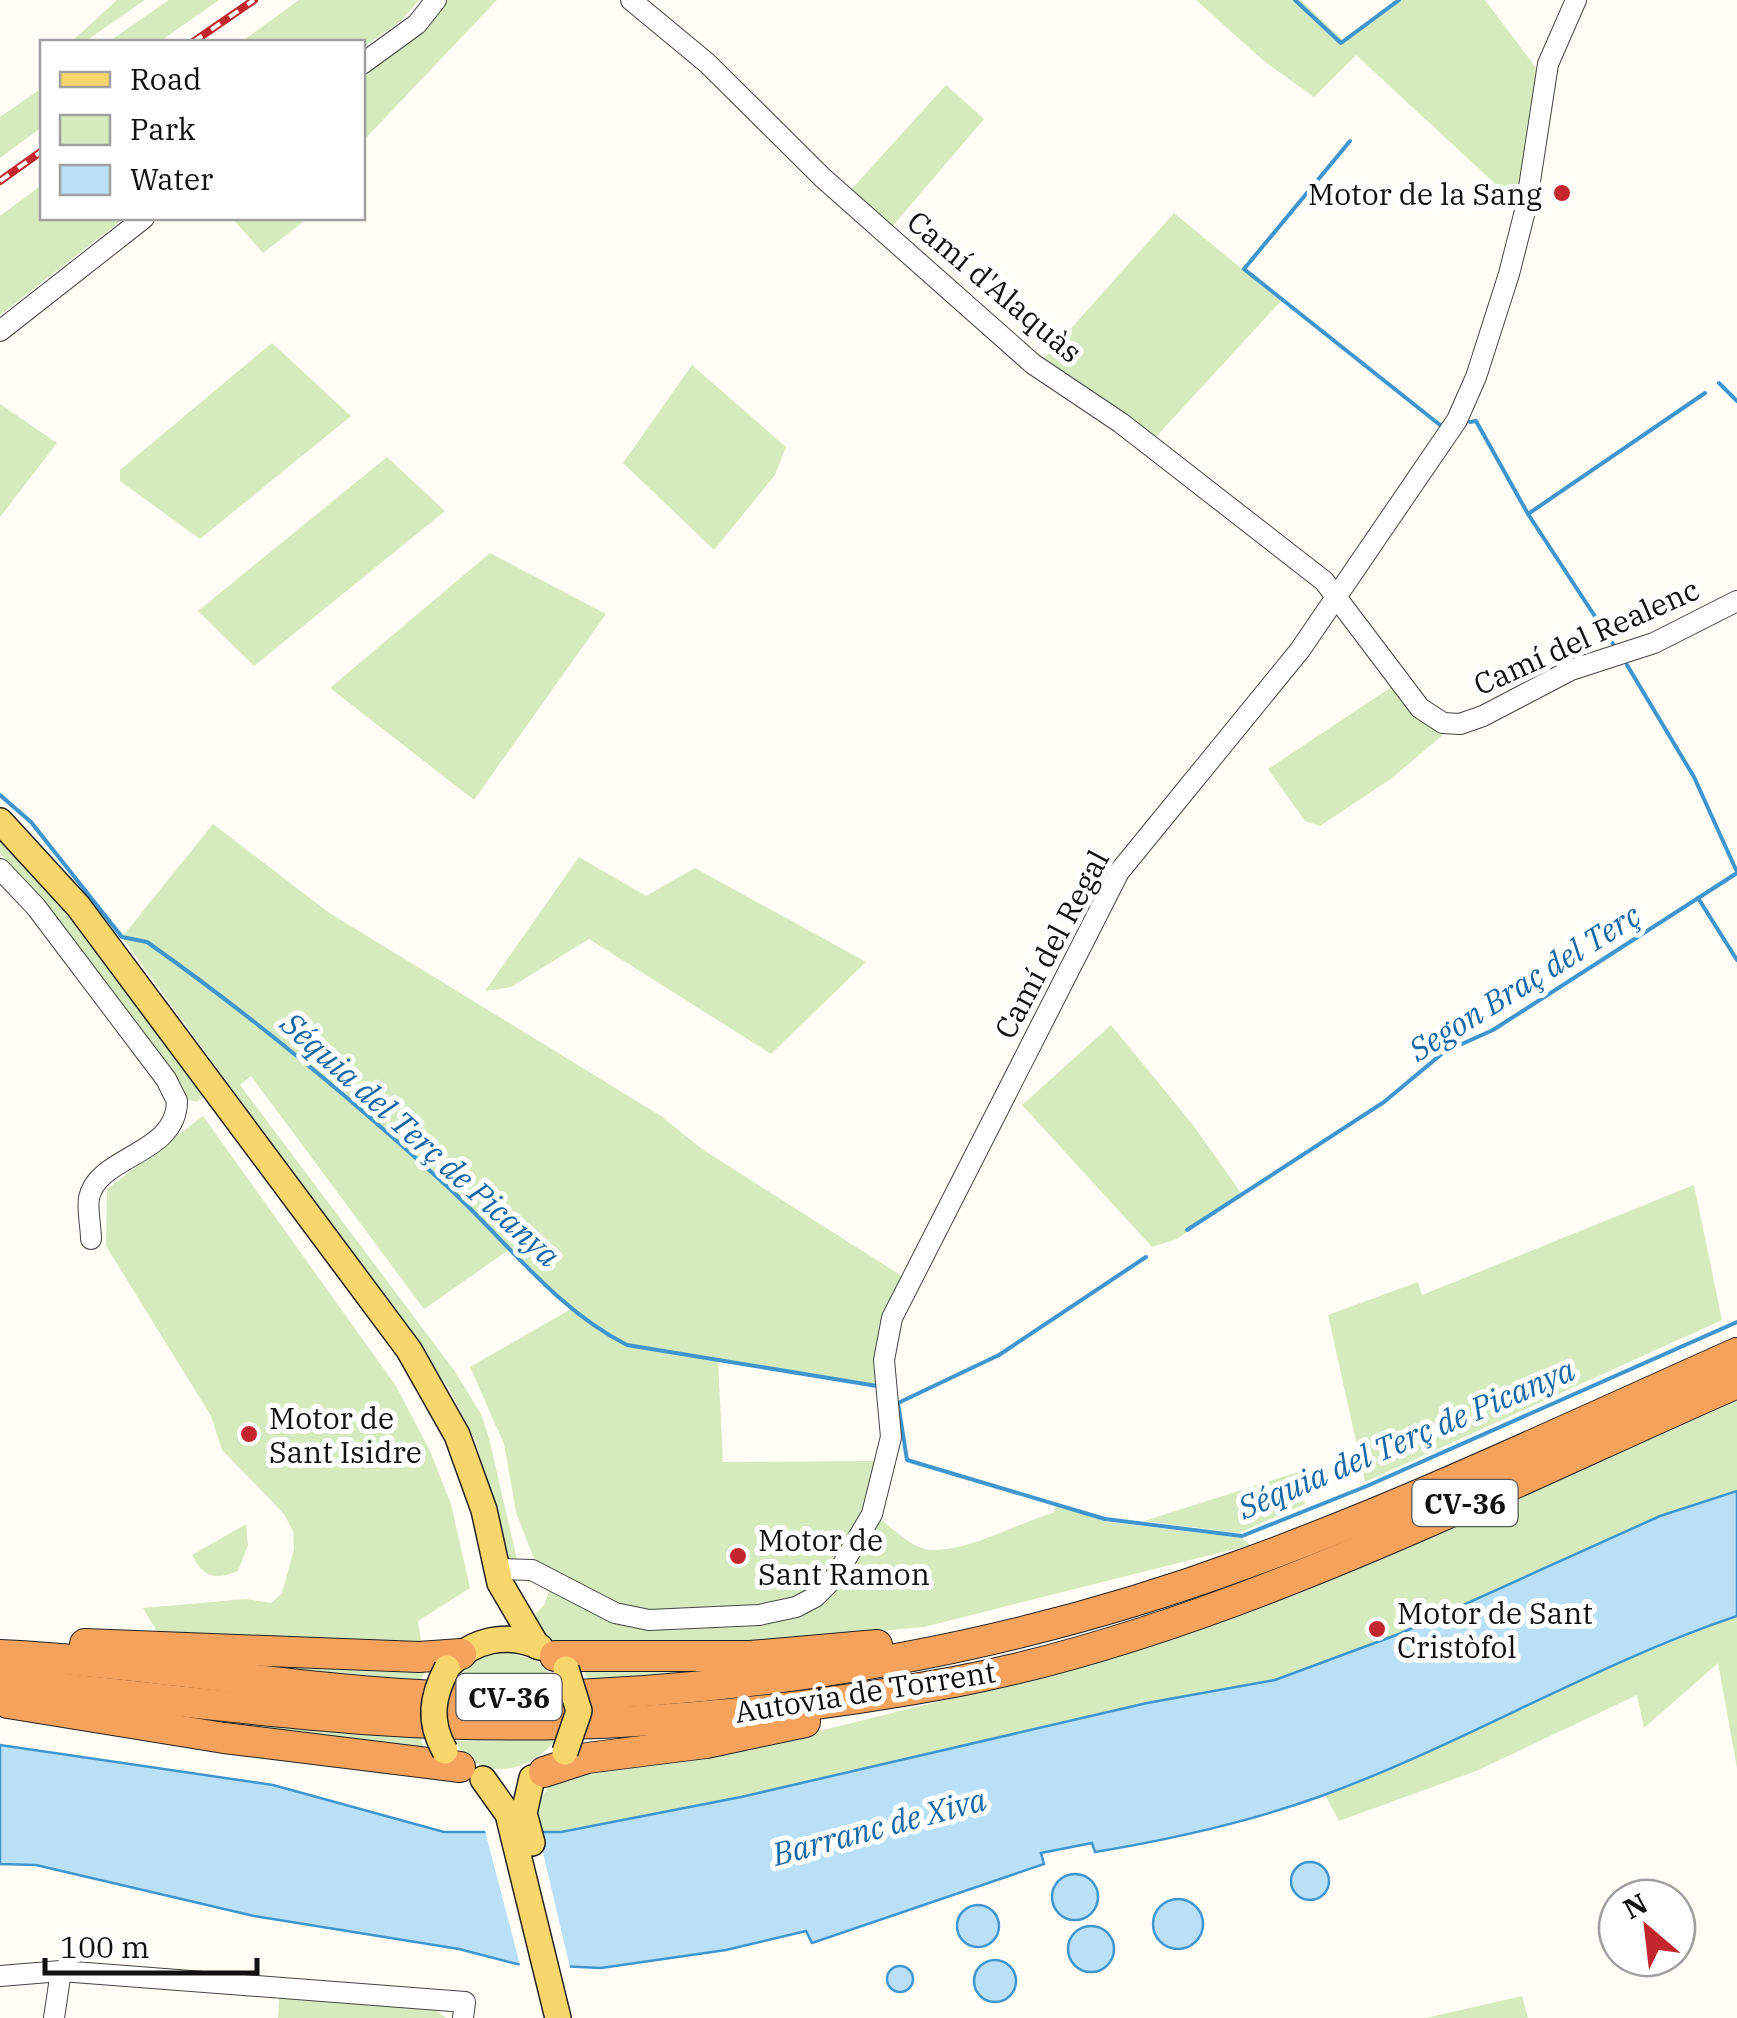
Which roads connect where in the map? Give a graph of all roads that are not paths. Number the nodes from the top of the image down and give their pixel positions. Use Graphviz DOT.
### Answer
graph roads {
  1 [pos="436,0"];
  2 [pos="630,0"];
  3 [pos="1576,0"];
  4 [pos="365,62"];
  5 [pos="141,220"];
  6 [pos="0,331"];
  7 [pos="1340,597"];
  8 [pos="1737,601"];
  9 [pos="0,820"];
  10 [pos="0,869"];
  11 [pos="91,1239"];
  12 [pos="1737,1353"];
  13 [pos="1737,1382"];
  14 [pos="499,1576"];
  15 [pos="1014,1632"];
  16 [pos="0,1642"];
  17 [pos="0,1656"];
  18 [pos="461,1656"];
  19 [pos="553,1657"];
  20 [pos="957,1682"];
  21 [pos="0,1683"];
  22 [pos="0,1702"];
  23 [pos="463,1766"];
  24 [pos="547,1767"];
  25 [pos="516,1814"];
  26 [pos="61,1970"];
  27 [pos="0,1976"];
  28 [pos="464,2010"];
  29 [pos="565,2013"];
  30 [pos="54,2018"];
  1 -- 4 [label="street"];
  2 -- 7 [label="street, Camí d'Alaquàs"];
  3 -- 7 [label="street, Camí del Regal"];
  5 -- 6 [label="street"];
  7 -- 8 [label="street, Camí del Realenc"];
  7 -- 14 [label="street, Camí del Regal"];
  9 -- 14 [label="main road"];
  10 -- 11 [label="street"];
  12 -- 15 [label="highway, Autovia de Torrent / CV-36"];
  13 -- 20 [label="highway, Autovia de Torrent / CV-36"];
  14 -- 18 [label="main road"];
  14 -- 19 [label="main road"];
  15 -- 17 [label="highway, Autovia de Torrent / CV-36"];
  15 -- 19 [label="highway"];
  16 -- 18 [label="highway"];
  18 -- 19 [label="main road"];
  18 -- 23 [label="main road, bridge"];
  19 -- 24 [label="main road, bridge"];
  20 -- 21 [label="highway, Autovia de Torrent / CV-36"];
  20 -- 24 [label="highway"];
  22 -- 23 [label="highway"];
  23 -- 24 [label="main road"];
  23 -- 25 [label="main road"];
  24 -- 25 [label="main road"];
  25 -- 29 [label="main road"];
  26 -- 27 [label="street"];
  26 -- 28 [label="street"];
  26 -- 30 [label="street"];
}
